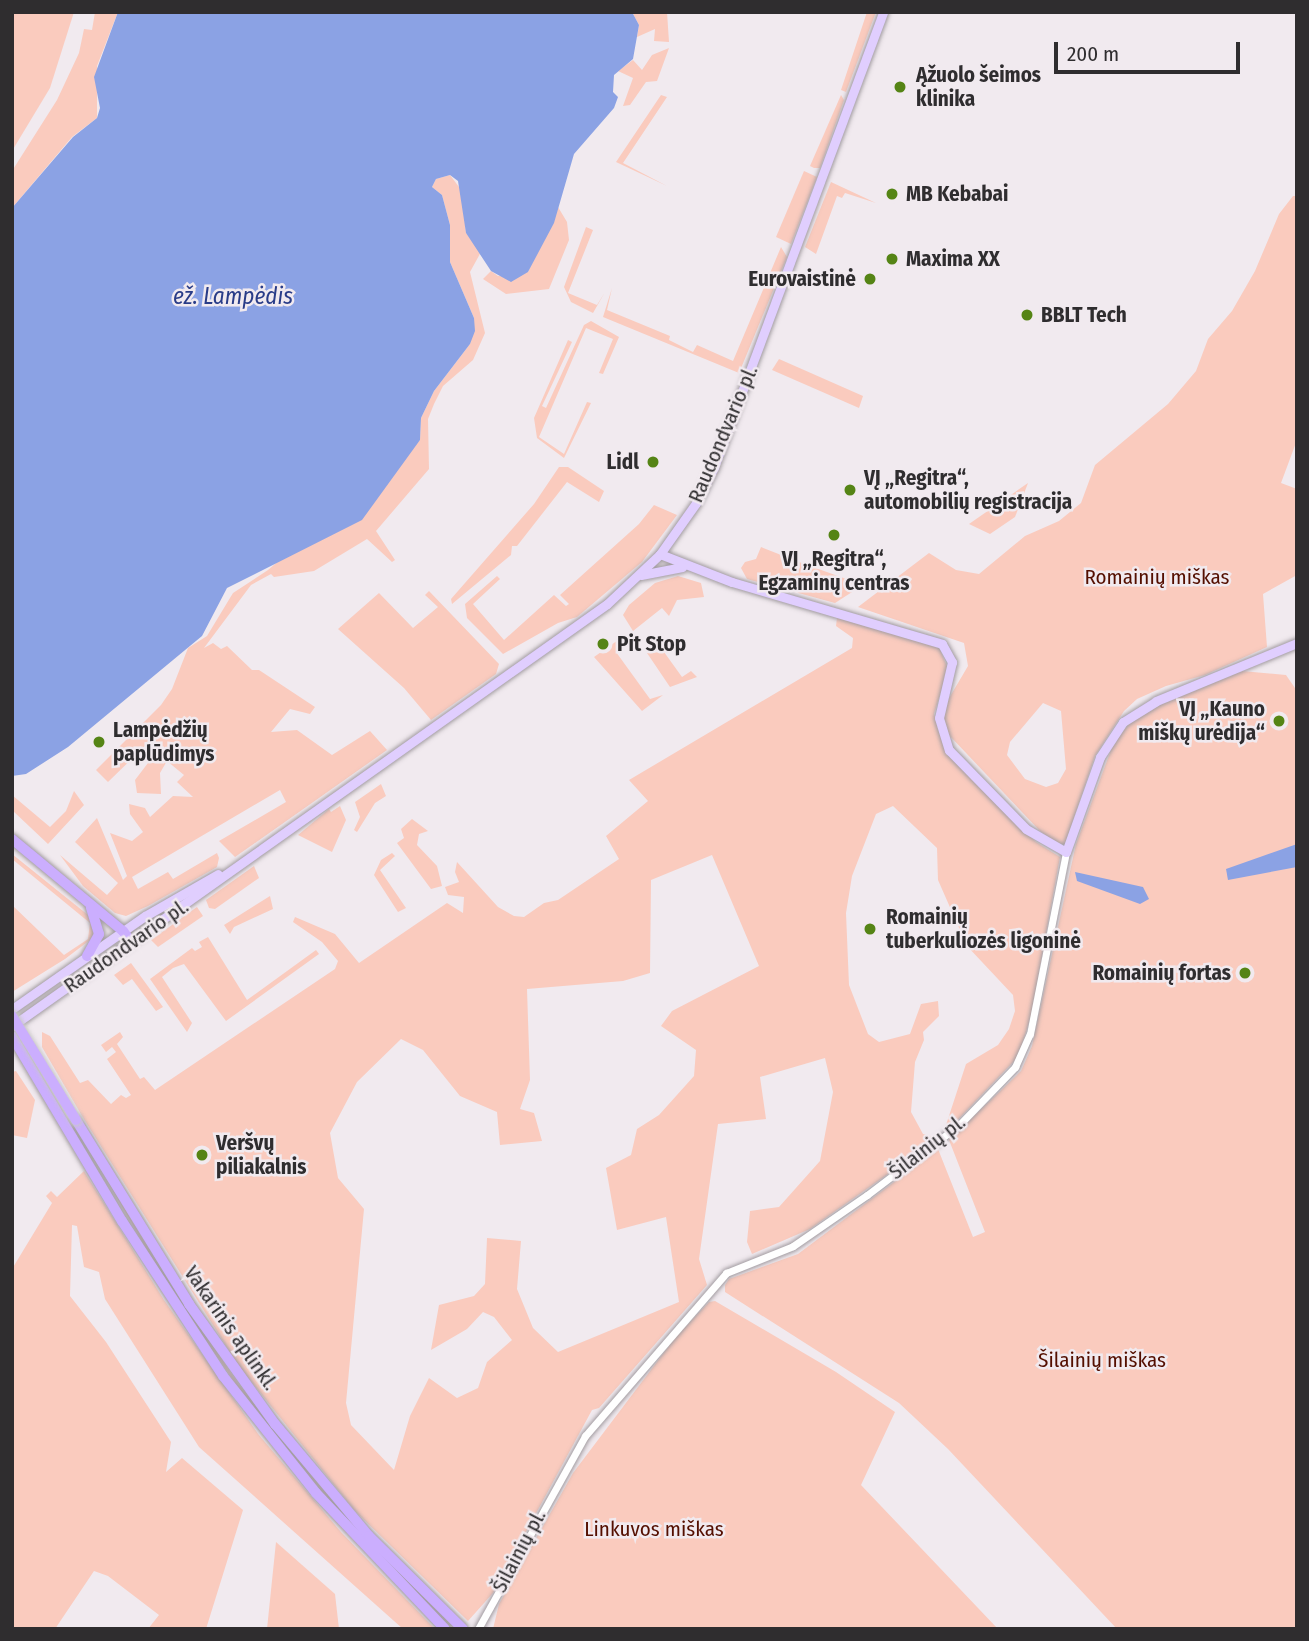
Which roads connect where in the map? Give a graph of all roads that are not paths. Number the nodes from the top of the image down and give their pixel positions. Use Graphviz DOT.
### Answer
graph roads {
  1 [pos="883,12"];
  2 [pos="660,554"];
  3 [pos="686,567"];
  4 [pos="639,575"];
  5 [pos="1297,643"];
  6 [pos="12,839"];
  7 [pos="1066,852"];
  8 [pos="238,863"];
  9 [pos="89,903"];
  10 [pos="123,931"];
  11 [pos="131,942"];
  12 [pos="87,956"];
  13 [pos="12,1009"];
  14 [pos="12,1016"];
  15 [pos="12,1026"];
  16 [pos="12,1037"];
  17 [pos="445,1629"];
  18 [pos="463,1629"];
  19 [pos="478,1629"];
  1 -- 2 [label="main road, Raudondvario pl."];
  2 -- 3 [label="main road"];
  2 -- 4 [label="main road, Raudondvario pl."];
  3 -- 4 [label="main road"];
  3 -- 7 [label="main road"];
  4 -- 8 [label="main road, Raudondvario pl."];
  5 -- 7 [label="main road, Šilainių pl."];
  6 -- 9 [label="highway"];
  7 -- 19 [label="street, Šilainių pl."];
  8 -- 10 [label="main road, Raudondvario pl."];
  8 -- 11 [label="main road, Raudondvario pl."];
  9 -- 10 [label="highway"];
  9 -- 12 [label="highway"];
  10 -- 11 [label="highway"];
  10 -- 12 [label="main road, Raudondvario pl."];
  11 -- 15 [label="main road, Raudondvario pl."];
  12 -- 13 [label="main road, Raudondvario pl."];
  14 -- 18 [label="highway, Vakarinis aplinkl., bridge"];
  16 -- 17 [label="highway, Vakarinis aplinkl."];
}
